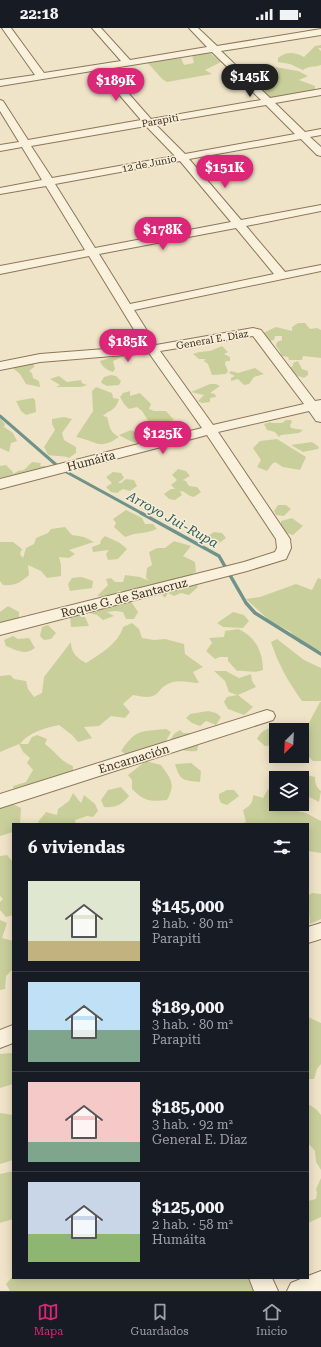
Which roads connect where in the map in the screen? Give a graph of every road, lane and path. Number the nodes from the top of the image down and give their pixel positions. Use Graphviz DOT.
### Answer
graph roads {
  1 [pos="6,28"];
  2 [pos="96,28"];
  3 [pos="194,28"];
  4 [pos="321,32"];
  5 [pos="214,48"];
  6 [pos="128,63"];
  7 [pos="100,67"];
  8 [pos="41,76"];
  9 [pos="0,83"];
  10 [pos="321,92"];
  11 [pos="268,101"];
  12 [pos="0,103"];
  13 [pos="148,122"];
  14 [pos="321,132"];
  15 [pos="303,135"];
  16 [pos="25,144"];
  17 [pos="0,148"];
  18 [pos="321,153"];
  19 [pos="182,157"];
  20 [pos="48,182"];
  21 [pos="0,190"];
  22 [pos="321,208"];
  23 [pos="239,224"];
  24 [pos="92,252"];
  25 [pos="320,269"];
  26 [pos="0,270"];
  27 [pos="281,276"];
  28 [pos="127,308"];
  29 [pos="152,349"];
  30 [pos="0,366"];
  31 [pos="316,405"];
  32 [pos="321,418"];
  33 [pos="210,430"];
  34 [pos="0,484"];
  35 [pos="0,629"];
  36 [pos="267,716"];
  37 [pos="0,801"];
  38 [pos="321,930"];
  39 [pos="309,935"];
  40 [pos="12,1034"];
  41 [pos="0,1039"];
  42 [pos="260,1279"];
  43 [pos="321,1282"];
  44 [pos="266,1291"];
  45 [pos="299,1291"];
  1 -- 8 [label="street"];
  2 -- 6 [label="street"];
  3 -- 5 [label="street"];
  4 -- 5 [label="street"];
  5 -- 6 [label="street"];
  5 -- 11 [label="street"];
  6 -- 7 [label="street"];
  7 -- 8 [label="street"];
  7 -- 13 [label="street"];
  8 -- 9 [label="street"];
  10 -- 11 [label="street, Parapiti"];
  11 -- 13 [label="street, Parapiti"];
  11 -- 15 [label="street"];
  12 -- 16 [label="street"];
  13 -- 16 [label="street, Parapiti"];
  13 -- 19 [label="street"];
  14 -- 15 [label="street, 12 de Junio"];
  15 -- 18 [label="street"];
  15 -- 19 [label="street, 12 de Junio"];
  16 -- 17 [label="street, Parapiti"];
  16 -- 20 [label="street"];
  19 -- 20 [label="street, 12 de Junio"];
  19 -- 23 [label="street"];
  20 -- 21 [label="street, 12 de Junio"];
  20 -- 24 [label="street"];
  22 -- 23 [label="street"];
  23 -- 24 [label="street"];
  23 -- 27 [label="street"];
  24 -- 26 [label="street"];
  24 -- 28 [label="street"];
  25 -- 27 [label="street"];
  27 -- 28 [label="street"];
  28 -- 29 [label="street"];
  29 -- 30 [label="street, General E. Díaz"];
  29 -- 31 [label="street, General E. Díaz"];
  29 -- 33 [label="street"];
  31 -- 32 [label="street"];
  31 -- 33 [label="street, Humáita"];
  33 -- 34 [label="street, Humáita"];
  33 -- 35 [label="street, Roque G. de Santacruz"];
  36 -- 37 [label="street, Encarnación"];
  38 -- 39 [label="street"];
  40 -- 41 [label="street"];
  42 -- 44 [label="street"];
  43 -- 45 [label="street"];
}
